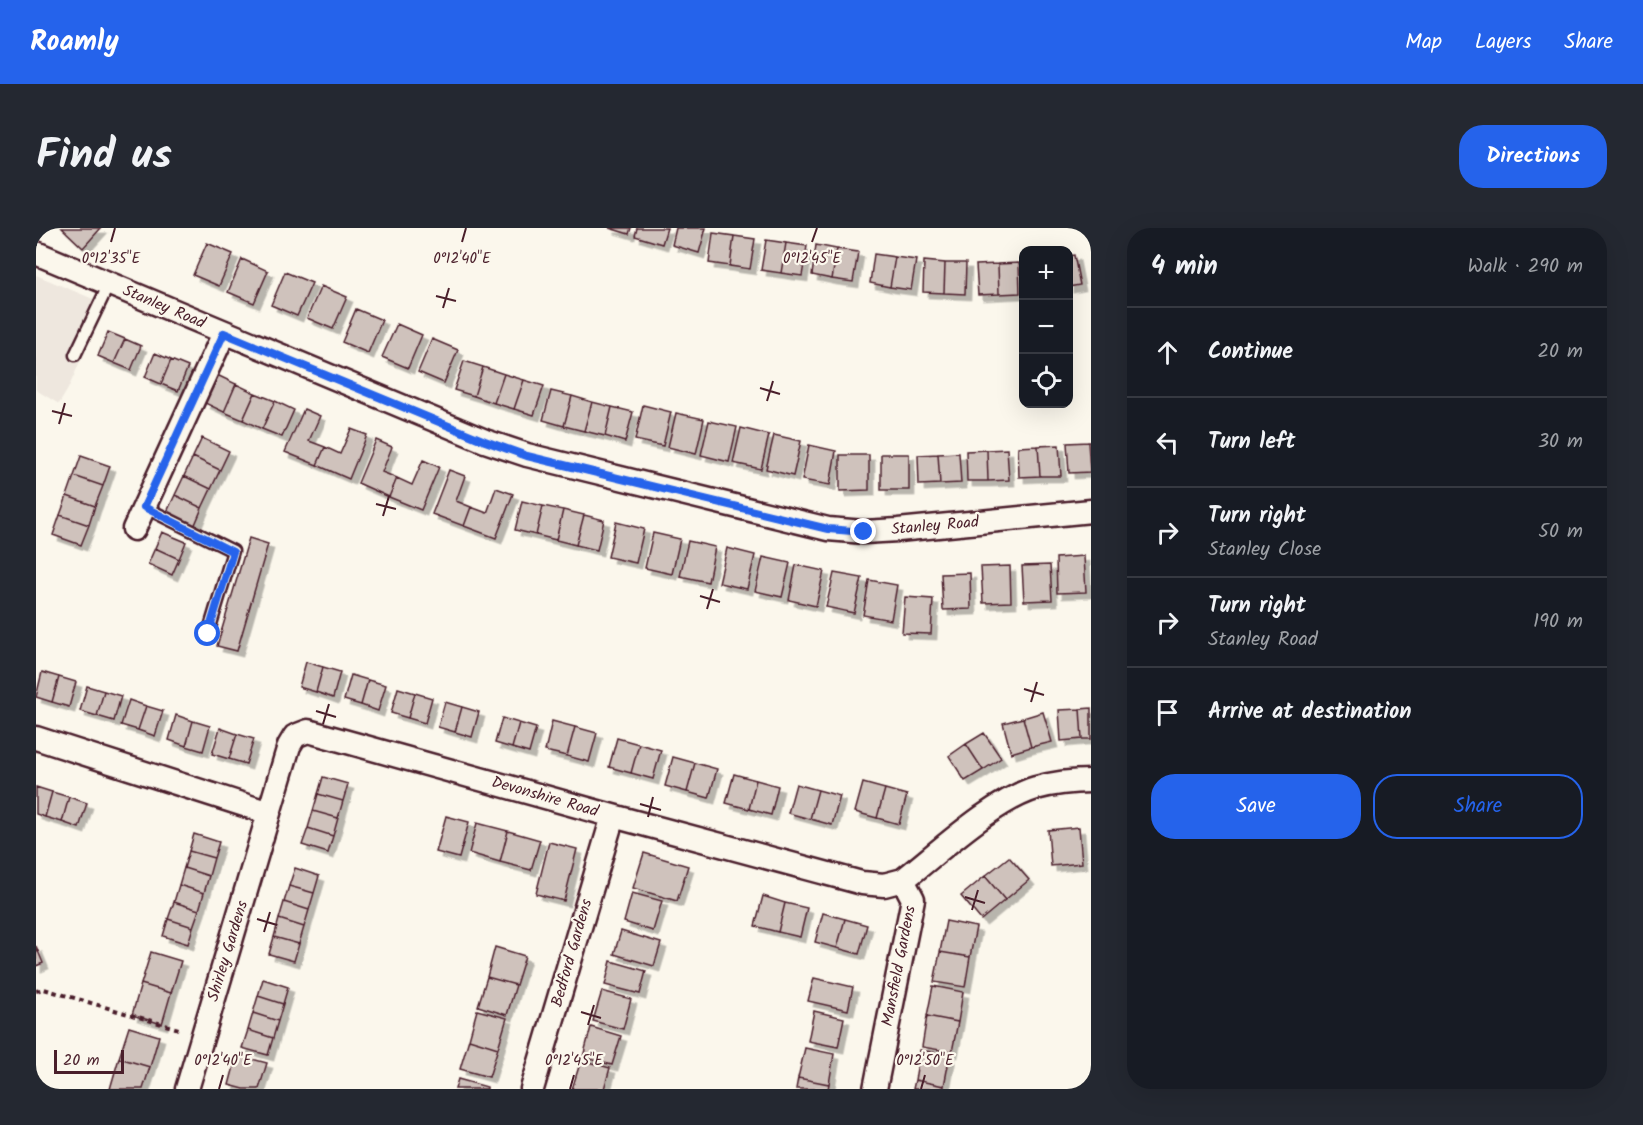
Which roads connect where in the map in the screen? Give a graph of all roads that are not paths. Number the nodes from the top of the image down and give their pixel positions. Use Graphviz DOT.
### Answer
graph roads {
  1 [pos="36,253"];
  2 [pos="110,284"];
  3 [pos="224,333"];
  4 [pos="75,356"];
  5 [pos="144,507"];
  6 [pos="1091,511"];
  7 [pos="134,529"];
  8 [pos="208,634"];
  9 [pos="36,738"];
  10 [pos="1091,781"];
  11 [pos="269,813"];
  12 [pos="613,816"];
  13 [pos="903,880"];
  14 [pos="187,1089"];
  15 [pos="532,1089"];
  16 [pos="875,1089"];
  1 -- 2 [label="street, Stanley Road"];
  2 -- 3 [label="street, Stanley Road"];
  2 -- 4 [label="lane"];
  3 -- 5 [label="street"];
  3 -- 6 [label="street, Stanley Road"];
  5 -- 7 [label="street"];
  5 -- 8 [label="lane"];
  9 -- 11 [label="street"];
  10 -- 13 [label="street"];
  11 -- 12 [label="street, Devonshire Road"];
  11 -- 14 [label="street, Shirley Gardens"];
  12 -- 13 [label="street, Devonshire Road"];
  12 -- 15 [label="street, Bedford Gardens"];
  13 -- 16 [label="street, Mansfield Gardens"];
}
